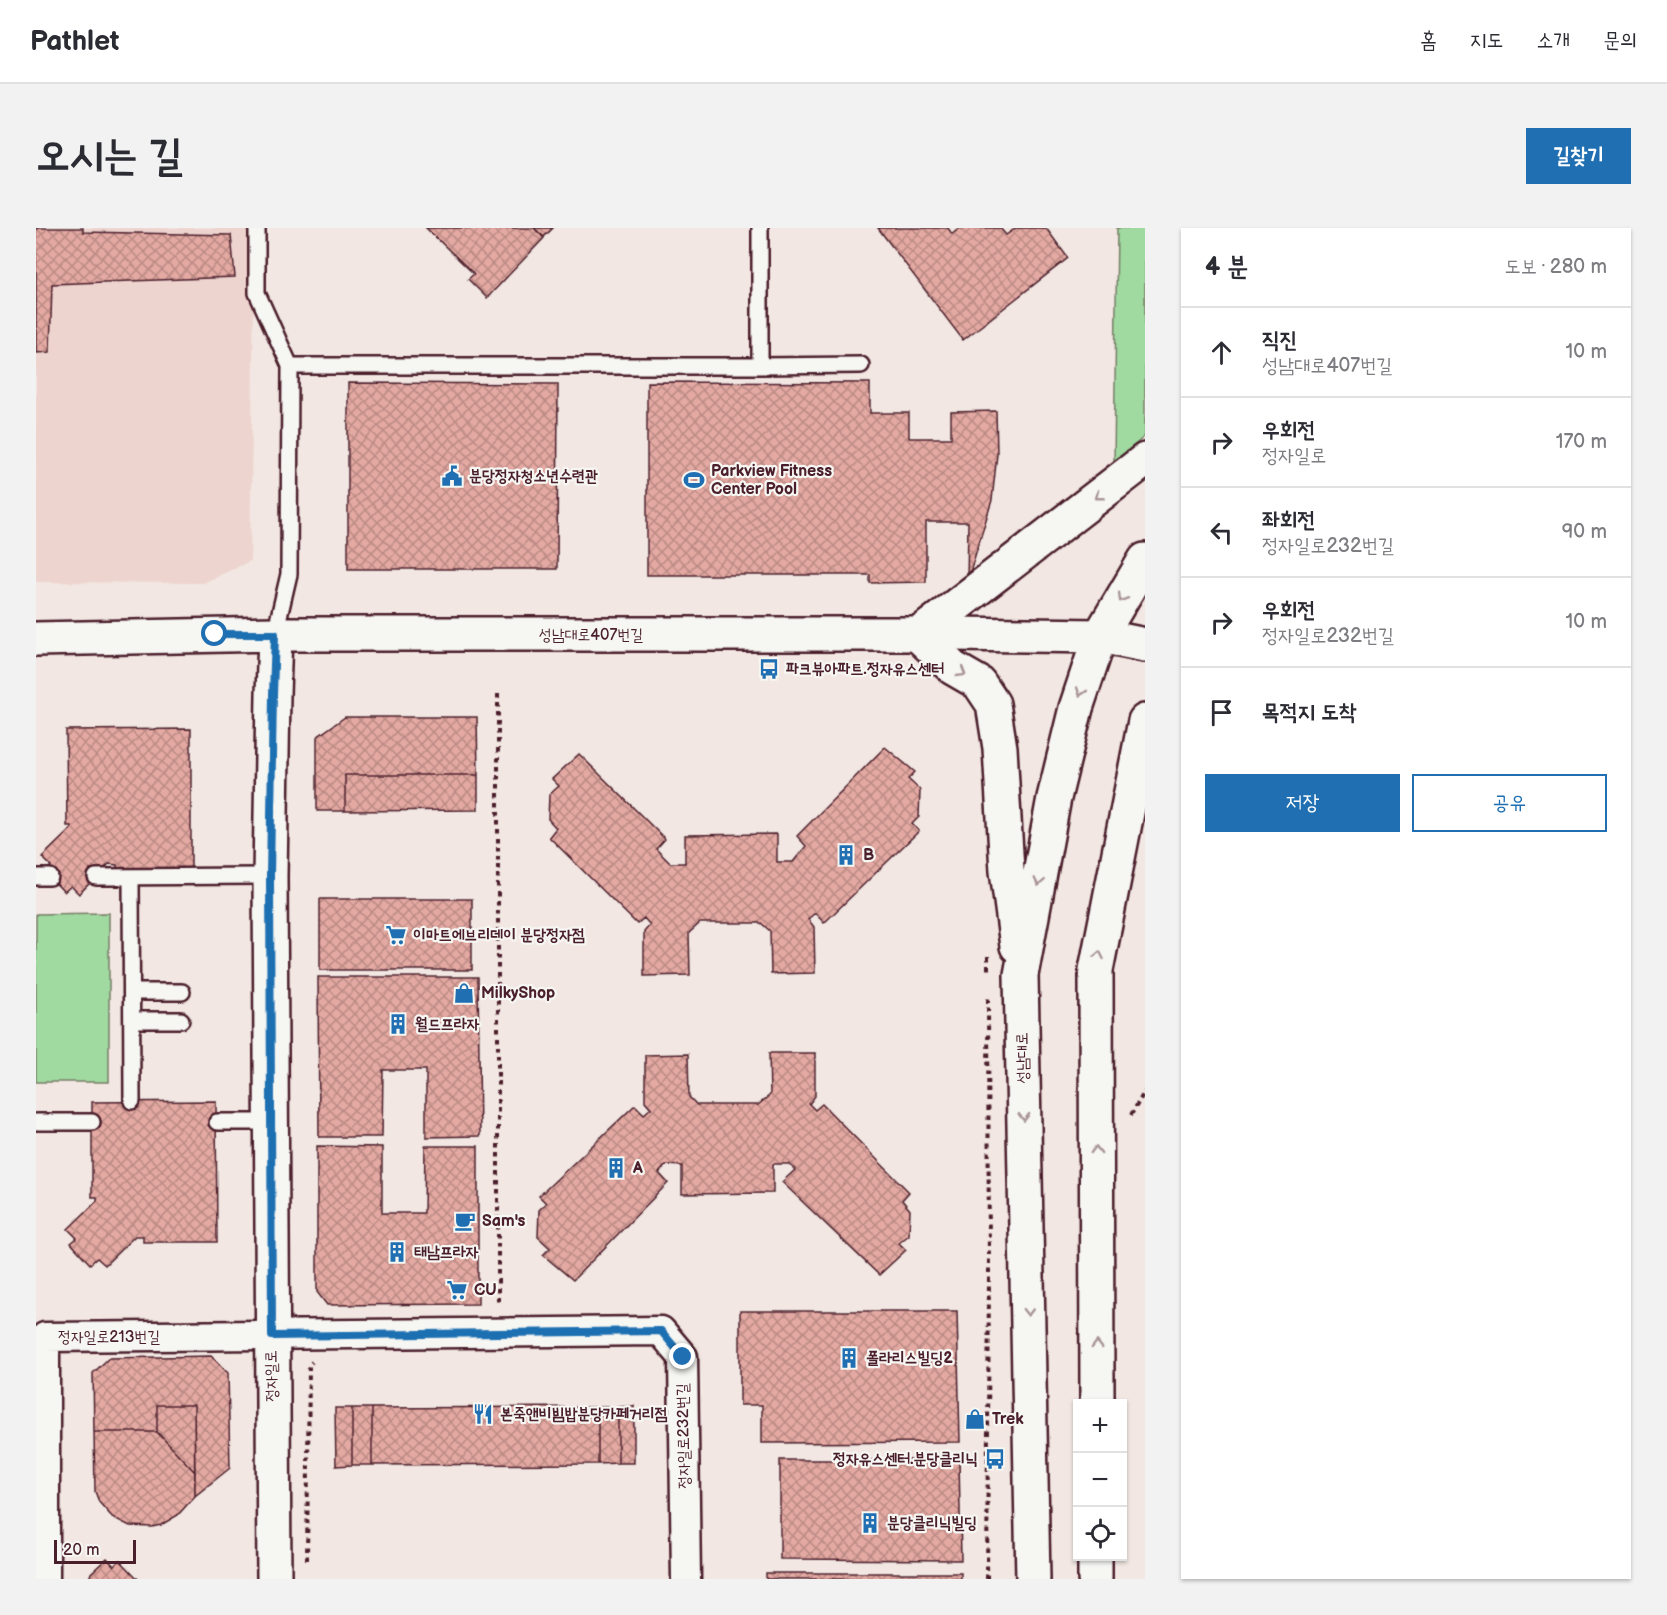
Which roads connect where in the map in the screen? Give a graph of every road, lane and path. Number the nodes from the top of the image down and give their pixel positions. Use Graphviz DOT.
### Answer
graph roads {
  1 [pos="257,228"];
  2 [pos="760,228"];
  3 [pos="861,365"];
  4 [pos="290,366"];
  5 [pos="760,366"];
  6 [pos="1145,460"];
  7 [pos="1145,560"];
  8 [pos="275,634"];
  9 [pos="918,635"];
  10 [pos="1100,636"];
  11 [pos="36,639"];
  12 [pos="1145,645"];
  13 [pos="498,694"];
  14 [pos="1145,721"];
  15 [pos="270,876"];
  16 [pos="96,877"];
  17 [pos="131,877"];
  18 [pos="988,946"];
  19 [pos="1021,975"];
  20 [pos="988,981"];
  21 [pos="132,992"];
  22 [pos="182,992"];
  23 [pos="988,993"];
  24 [pos="132,1020"];
  25 [pos="181,1020"];
  26 [pos="1145,1091"];
  27 [pos="132,1101"];
  28 [pos="1131,1115"];
  29 [pos="36,1122"];
  30 [pos="92,1122"];
  31 [pos="217,1122"];
  32 [pos="271,1122"];
  33 [pos="498,1333"];
  34 [pos="272,1336"];
  35 [pos="316,1336"];
  36 [pos="1096,1399"];
  37 [pos="1095,1561"];
  38 [pos="307,1567"];
  39 [pos="45,1579"];
  40 [pos="274,1579"];
  41 [pos="686,1579"];
  42 [pos="987,1579"];
  43 [pos="1033,1579"];
  44 [pos="1095,1579"];
  1 -- 4 [label="lane"];
  2 -- 5 [label="lane"];
  3 -- 5 [label="lane"];
  4 -- 5 [label="lane"];
  4 -- 8 [label="lane"];
  6 -- 9 [label="main road, one-way"];
  7 -- 10 [label="main road, 성남대로, one-way"];
  8 -- 9 [label="main road, 성남대로407번길"];
  8 -- 11 [label="main road, 성남대로407번길"];
  8 -- 15 [label="main road, 정자일로"];
  9 -- 10 [label="main road, 성남대로407번길"];
  9 -- 19 [label="main road, one-way"];
  10 -- 12 [label="main road, 성남대로407번길"];
  10 -- 19 [label="main road, 성남대로, one-way"];
  13 -- 33 [label="path"];
  36 -- 14 [label="main road, one-way"];
  15 -- 17 [label="lane"];
  15 -- 32 [label="main road, 정자일로"];
  16 -- 17 [label="lane"];
  17 -- 21 [label="lane"];
  18 -- 20 [label="path"];
  19 -- 43 [label="main road, 성남대로, one-way"];
  21 -- 22 [label="lane"];
  21 -- 24 [label="lane"];
  23 -- 42 [label="path"];
  24 -- 25 [label="lane"];
  24 -- 27 [label="lane"];
  26 -- 28 [label="path"];
  29 -- 30 [label="lane"];
  31 -- 32 [label="lane"];
  32 -- 34 [label="main road, 정자일로"];
  33 -- 35 [label="street, 정자일로232번길"];
  33 -- 41 [label="street, 정자일로232번길"];
  34 -- 35 [label="street, 정자일로232번길"];
  34 -- 39 [label="street, 정자일로213번길"];
  34 -- 40 [label="main road, 정자일로"];
  35 -- 38 [label="path"];
  37 -- 44 [label="main road"];
}
